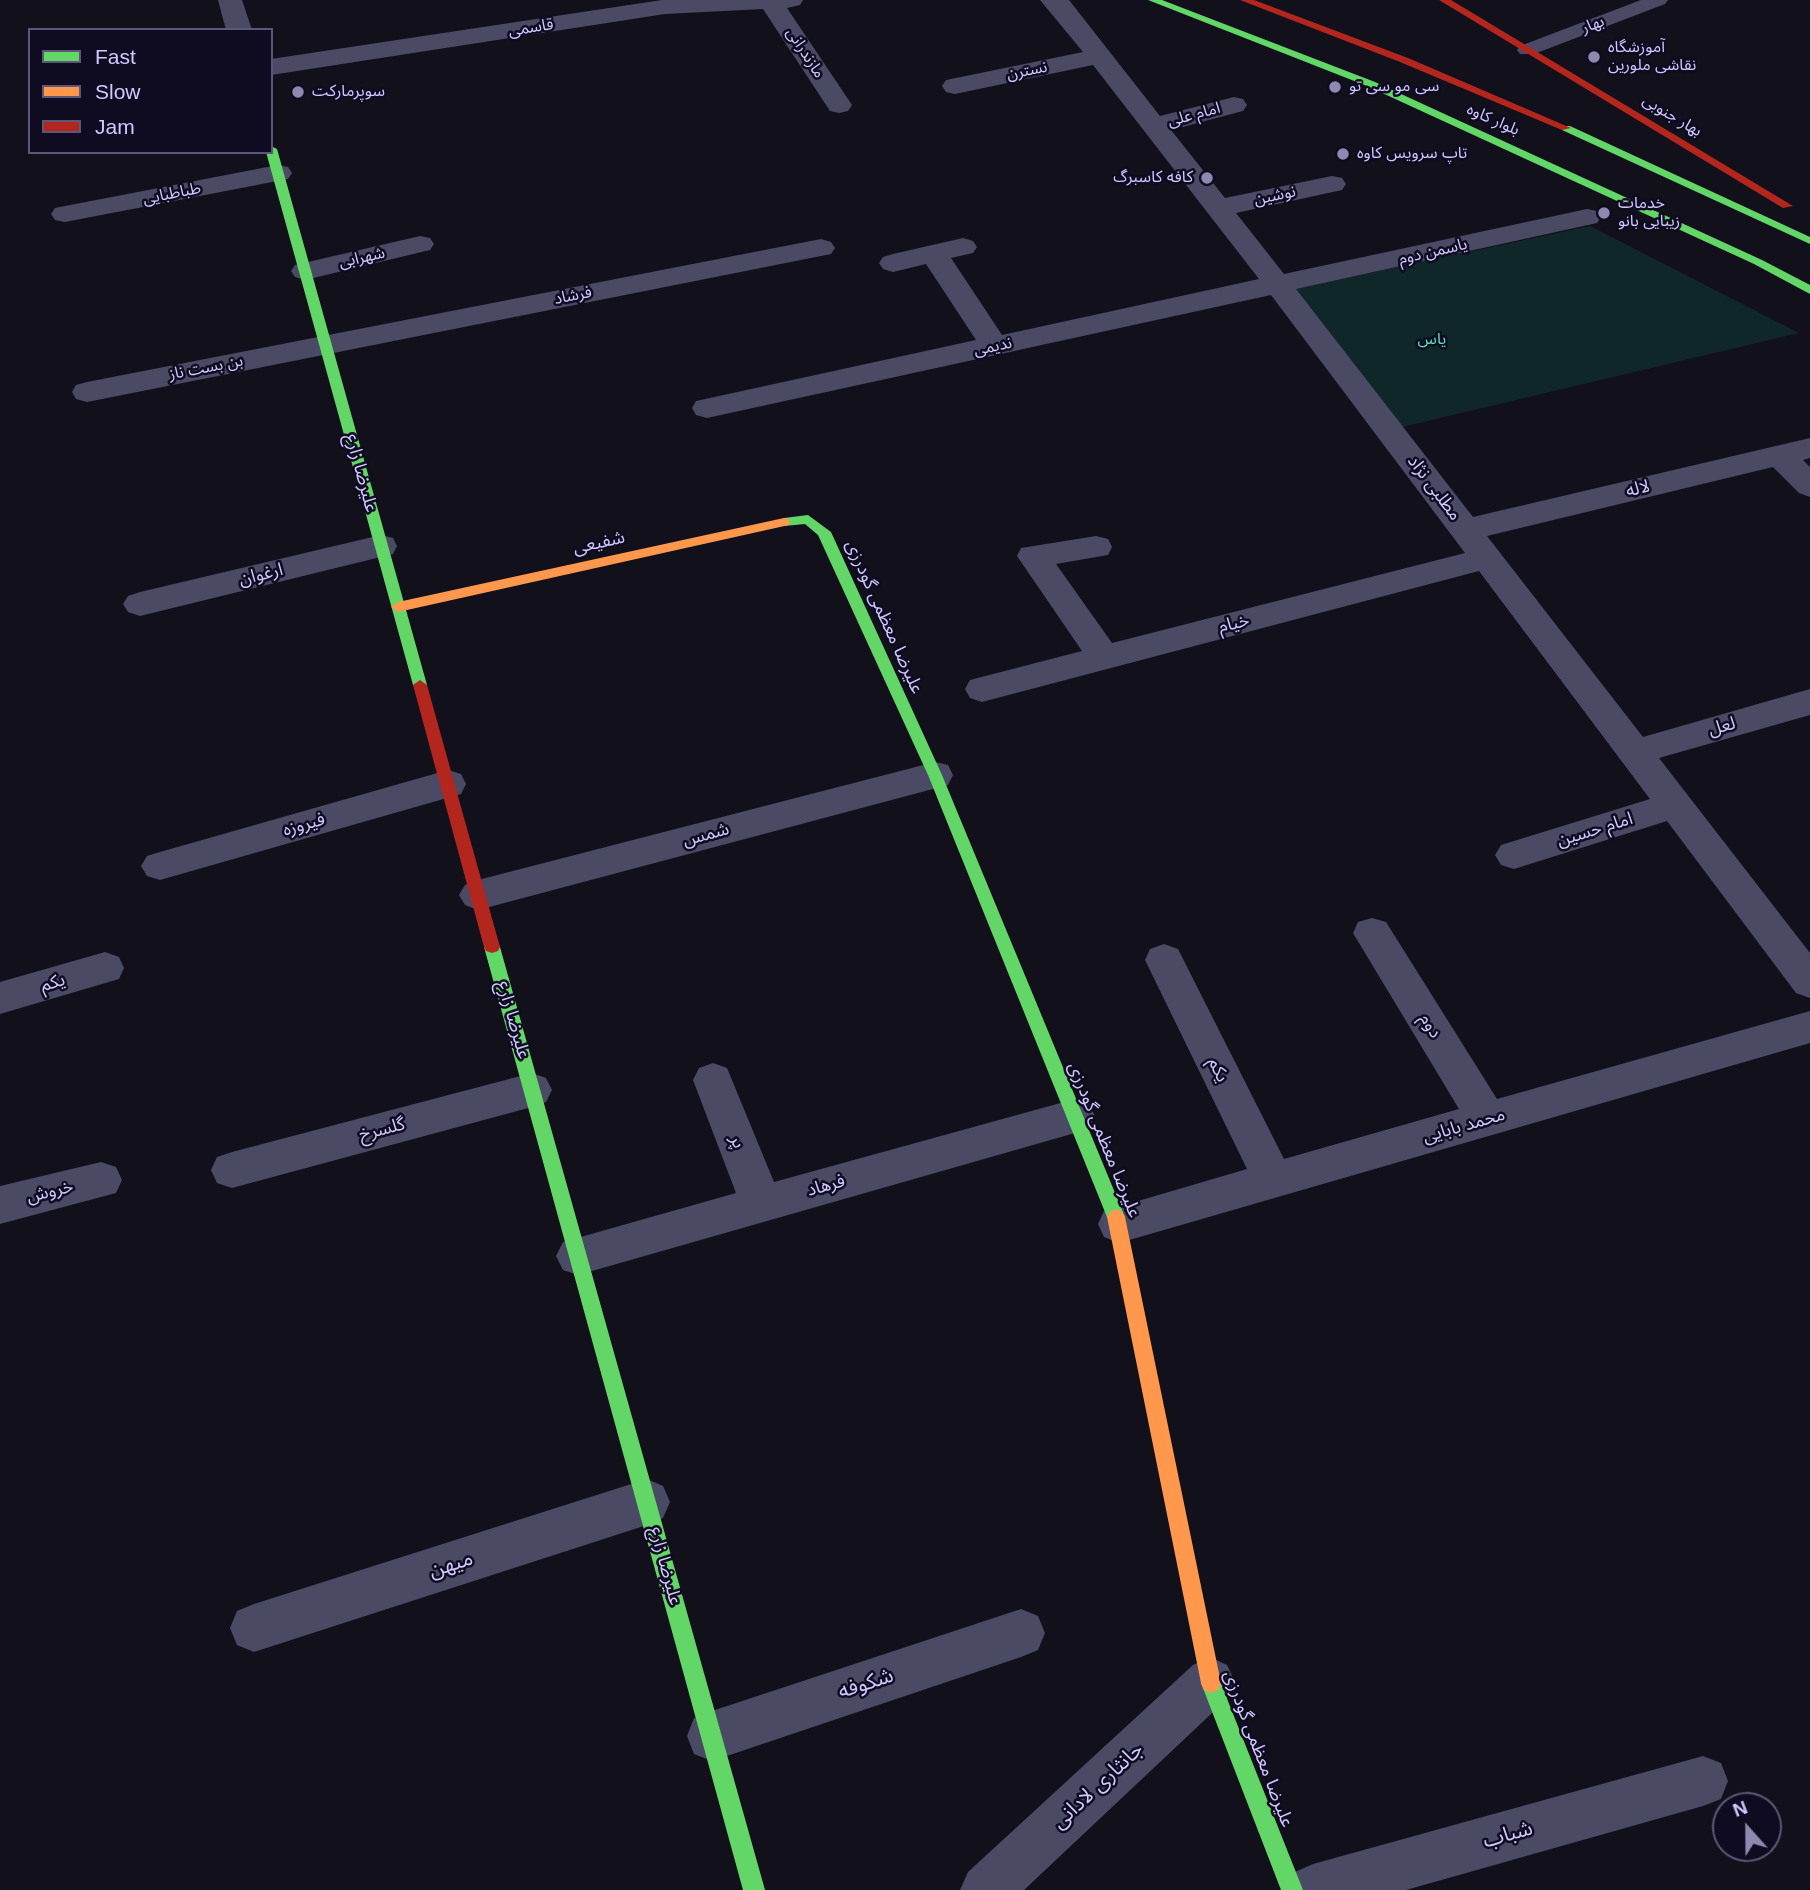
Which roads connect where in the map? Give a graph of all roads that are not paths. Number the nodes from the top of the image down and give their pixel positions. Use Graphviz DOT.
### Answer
graph roads {
  1 [pos="230,0"];
  2 [pos="1052,0"];
  3 [pos="1153,0"];
  4 [pos="1245,0"];
  5 [pos="1444,0"];
  6 [pos="1658,0"];
  7 [pos="781,1"];
  8 [pos="663,4"];
  9 [pos="238,28"];
  10 [pos="1527,50"];
  11 [pos="1099,56"];
  12 [pos="273,67"];
  13 [pos="954,86"];
  14 [pos="839,105"];
  15 [pos="1234,105"];
  16 [pos="1154,126"];
  17 [pos="275,161"];
  18 [pos="1332,184"];
  19 [pos="1218,208"];
  20 [pos="1798,213"];
  21 [pos="65,214"];
  22 [pos="1587,217"];
  23 [pos="1810,241"];
  24 [pos="420,244"];
  25 [pos="964,247"];
  26 [pos="821,248"];
  27 [pos="934,254"];
  28 [pos="893,263"];
  29 [pos="305,271"];
  30 [pos="1279,286"];
  31 [pos="1810,290"];
  32 [pos="326,345"];
  33 [pos="995,346"];
  34 [pos="87,392"];
  35 [pos="707,408"];
  36 [pos="1795,451"];
  37 [pos="1810,486"];
  38 [pos="808,519"];
  39 [pos="1466,530"];
  40 [pos="381,546"];
  41 [pos="1096,547"];
  42 [pos="1487,558"];
  43 [pos="140,604"];
  44 [pos="398,607"];
  45 [pos="1104,657"];
  46 [pos="982,689"];
  47 [pos="1810,702"];
  48 [pos="1635,752"];
  49 [pos="935,775"];
  50 [pos="448,784"];
  51 [pos="1675,805"];
  52 [pos="1514,855"];
  53 [pos="160,866"];
  54 [pos="478,895"];
  55 [pos="1372,933"];
  56 [pos="1164,960"];
  57 [pos="105,968"];
  58 [pos="1810,982"];
  59 [pos="0,998"];
  60 [pos="1810,1027"];
  61 [pos="713,1080"];
  62 [pos="532,1090"];
  63 [pos="1075,1116"];
  64 [pos="1487,1119"];
  65 [pos="232,1170"];
  66 [pos="101,1180"];
  67 [pos="1273,1180"];
  68 [pos="761,1204"];
  69 [pos="0,1205"];
  70 [pos="1119,1224"];
  71 [pos="578,1256"];
  72 [pos="647,1502"];
  73 [pos="254,1629"];
  74 [pos="1021,1633"];
  75 [pos="1210,1682"];
  76 [pos="712,1736"];
  77 [pos="1703,1781"];
  78 [pos="754,1890"];
  79 [pos="986,1890"];
  80 [pos="1292,1890"];
  81 [pos="1313,1890"];
  1 -- 9 [label="street"];
  2 -- 11 [label="street, مطلبی نژاد"];
  3 -- 31 [label="street, بلوار کاوه"];
  4 -- 23 [label="street, بلوار کاوه"];
  5 -- 10 [label="street, بهار جنوبی"];
  6 -- 10 [label="lane, بهار"];
  7 -- 8 [label="street, قاسمی"];
  7 -- 14 [label="street, مازندرانی"];
  8 -- 12 [label="street, قاسمی"];
  10 -- 20 [label="street, بهار جنوبی"];
  11 -- 13 [label="street, نسترن"];
  11 -- 16 [label="street, مطلبی نژاد"];
  15 -- 16 [label="street, امام علی"];
  16 -- 19 [label="street, مطلبی نژاد"];
  17 -- 21 [label="street, طباطبایی"];
  17 -- 29 [label="street, علیرضا زارع"];
  18 -- 19 [label="street, نوشین"];
  19 -- 30 [label="street, مطلبی نژاد"];
  22 -- 30 [label="street, یاسمن دوم"];
  24 -- 29 [label="street, شهرابی"];
  25 -- 27 [label="street"];
  26 -- 32 [label="street, فرشاد"];
  27 -- 28 [label="street"];
  27 -- 33 [label="street"];
  29 -- 32 [label="street, علیرضا زارع"];
  30 -- 33 [label="street, ندیمی"];
  30 -- 39 [label="street, مطلبی نژاد"];
  32 -- 34 [label="street, بن بست ناز"];
  32 -- 40 [label="street, علیرضا زارع"];
  33 -- 35 [label="street, ندیمی"];
  36 -- 37 [label="street"];
  36 -- 39 [label="street, لاله"];
  38 -- 44 [label="street, شفیعی"];
  38 -- 49 [label="street, علیرضا معظمی گودرزی"];
  39 -- 42 [label="street, مطلبی نژاد"];
  40 -- 43 [label="street, ارغوان"];
  40 -- 44 [label="street, علیرضا زارع"];
  41 -- 45 [label="street"];
  42 -- 45 [label="street, خیام"];
  42 -- 48 [label="street, مطلبی نژاد"];
  44 -- 50 [label="street, علیرضا زارع"];
  45 -- 46 [label="street, خیام"];
  47 -- 48 [label="street, لعل"];
  48 -- 51 [label="street, مطلبی نژاد"];
  49 -- 54 [label="street, شمس"];
  49 -- 63 [label="street, علیرضا معظمی گودرزی"];
  50 -- 53 [label="street, فیروزه"];
  50 -- 54 [label="street, علیرضا زارع"];
  51 -- 52 [label="street, امام حسین"];
  51 -- 58 [label="street, مطلبی نژاد"];
  54 -- 62 [label="street, علیرضا زارع"];
  55 -- 64 [label="street, دوم"];
  56 -- 67 [label="street, یکم"];
  57 -- 59 [label="street, یکم"];
  60 -- 64 [label="street, محمد بابایی"];
  61 -- 68 [label="street, پر"];
  62 -- 65 [label="street, گلسرخ"];
  62 -- 71 [label="street, علیرضا زارع"];
  63 -- 68 [label="street, فرهاد"];
  63 -- 70 [label="street, علیرضا معظمی گودرزی"];
  64 -- 67 [label="street, محمد بابایی"];
  66 -- 69 [label="street, خروش"];
  67 -- 70 [label="street, محمد بابایی"];
  68 -- 71 [label="street, فرهاد"];
  70 -- 75 [label="street, علیرضا معظمی گودرزی"];
  71 -- 72 [label="street, علیرضا زارع"];
  72 -- 73 [label="street, میهن"];
  72 -- 76 [label="street, علیرضا زارع"];
  74 -- 76 [label="street, شکوفه"];
  75 -- 79 [label="street, جانثاری لادانی"];
  75 -- 80 [label="street, علیرضا معظمی گودرزی"];
  76 -- 78 [label="street, علیرضا زارع"];
  77 -- 81 [label="street, شباب"];
}
